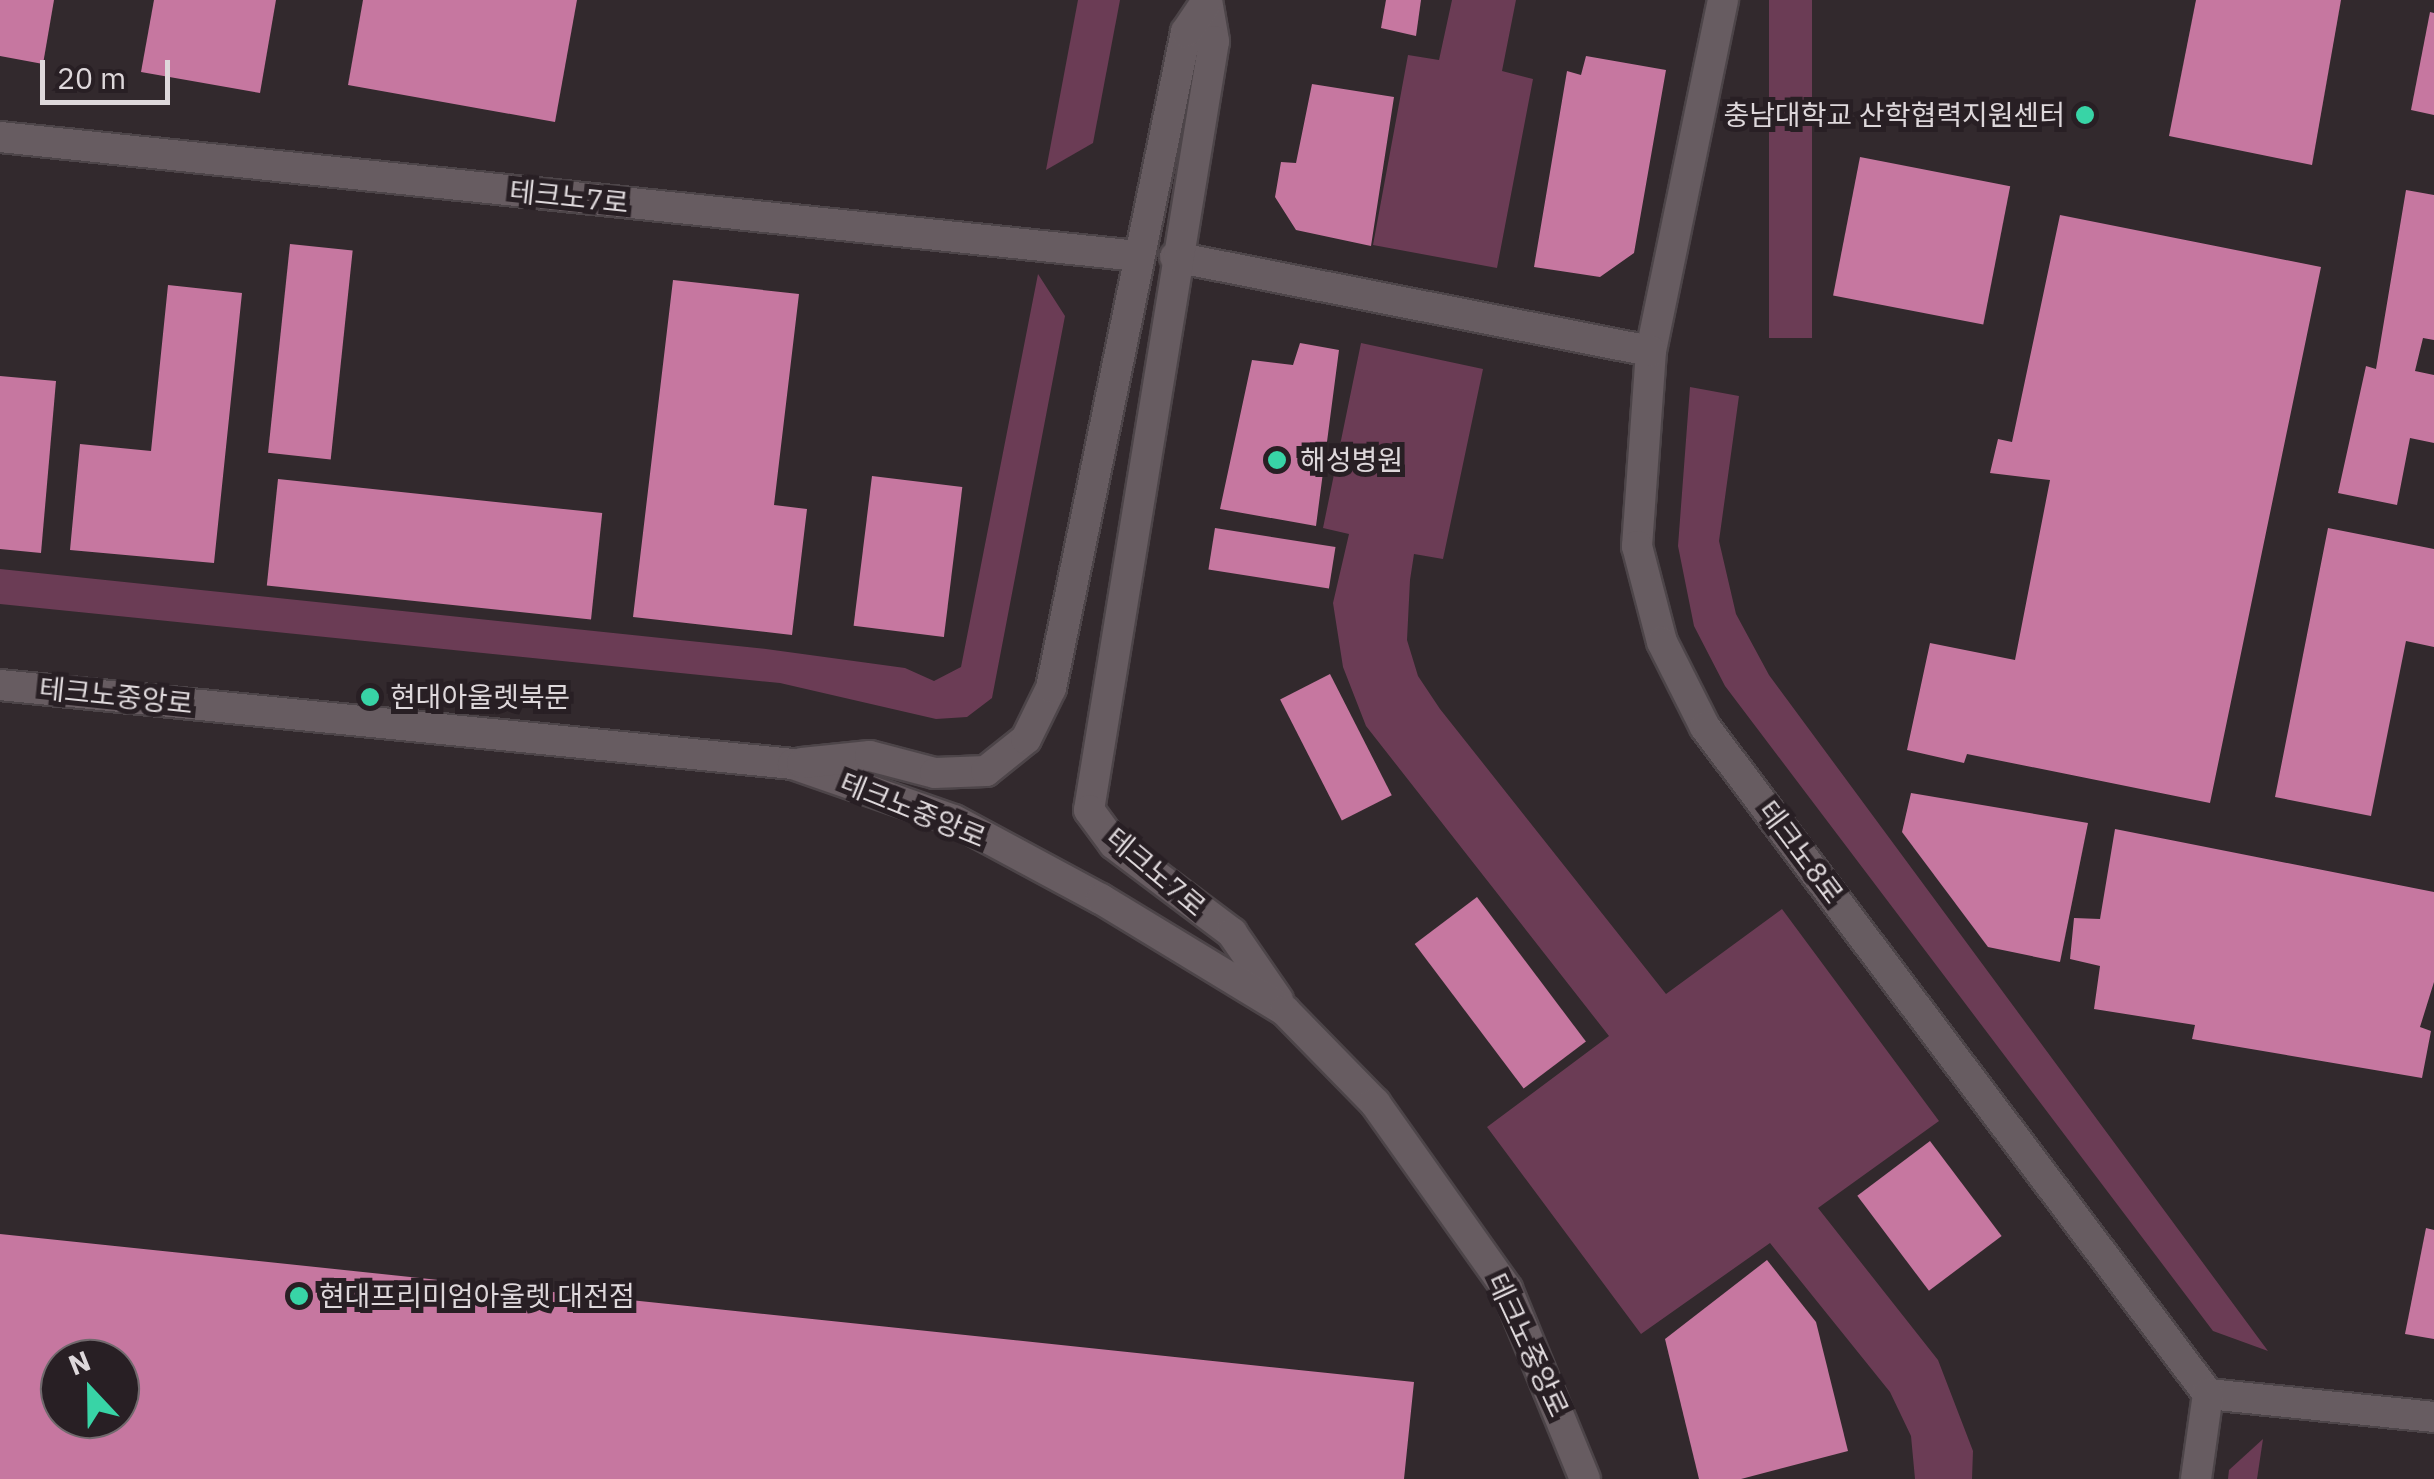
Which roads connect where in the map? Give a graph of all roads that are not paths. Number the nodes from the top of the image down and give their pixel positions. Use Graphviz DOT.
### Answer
graph roads {
  1 [pos="1207,0"];
  2 [pos="1722,0"];
  3 [pos="0,137"];
  4 [pos="1137,256"];
  5 [pos="1175,257"];
  6 [pos="1652,351"];
  7 [pos="0,684"];
  8 [pos="792,764"];
  9 [pos="1286,1011"];
  10 [pos="2208,1394"];
  11 [pos="2434,1417"];
  12 [pos="1585,1479"];
  13 [pos="2196,1479"];
  1 -- 4 [label="main road, 테크노7로"];
  1 -- 5 [label="main road, 테크노7로"];
  2 -- 6 [label="main road, 테크노8로"];
  3 -- 4 [label="main road, 테크노7로"];
  4 -- 8 [label="main road, 테크노7로"];
  5 -- 6 [label="main road"];
  5 -- 9 [label="main road, 테크노7로"];
  6 -- 10 [label="main road, 테크노8로"];
  7 -- 8 [label="main road, 테크노중앙로"];
  8 -- 9 [label="main road, 테크노중앙로"];
  9 -- 12 [label="main road, 테크노중앙로"];
  10 -- 11 [label="main road"];
  10 -- 13 [label="main road"];
}
